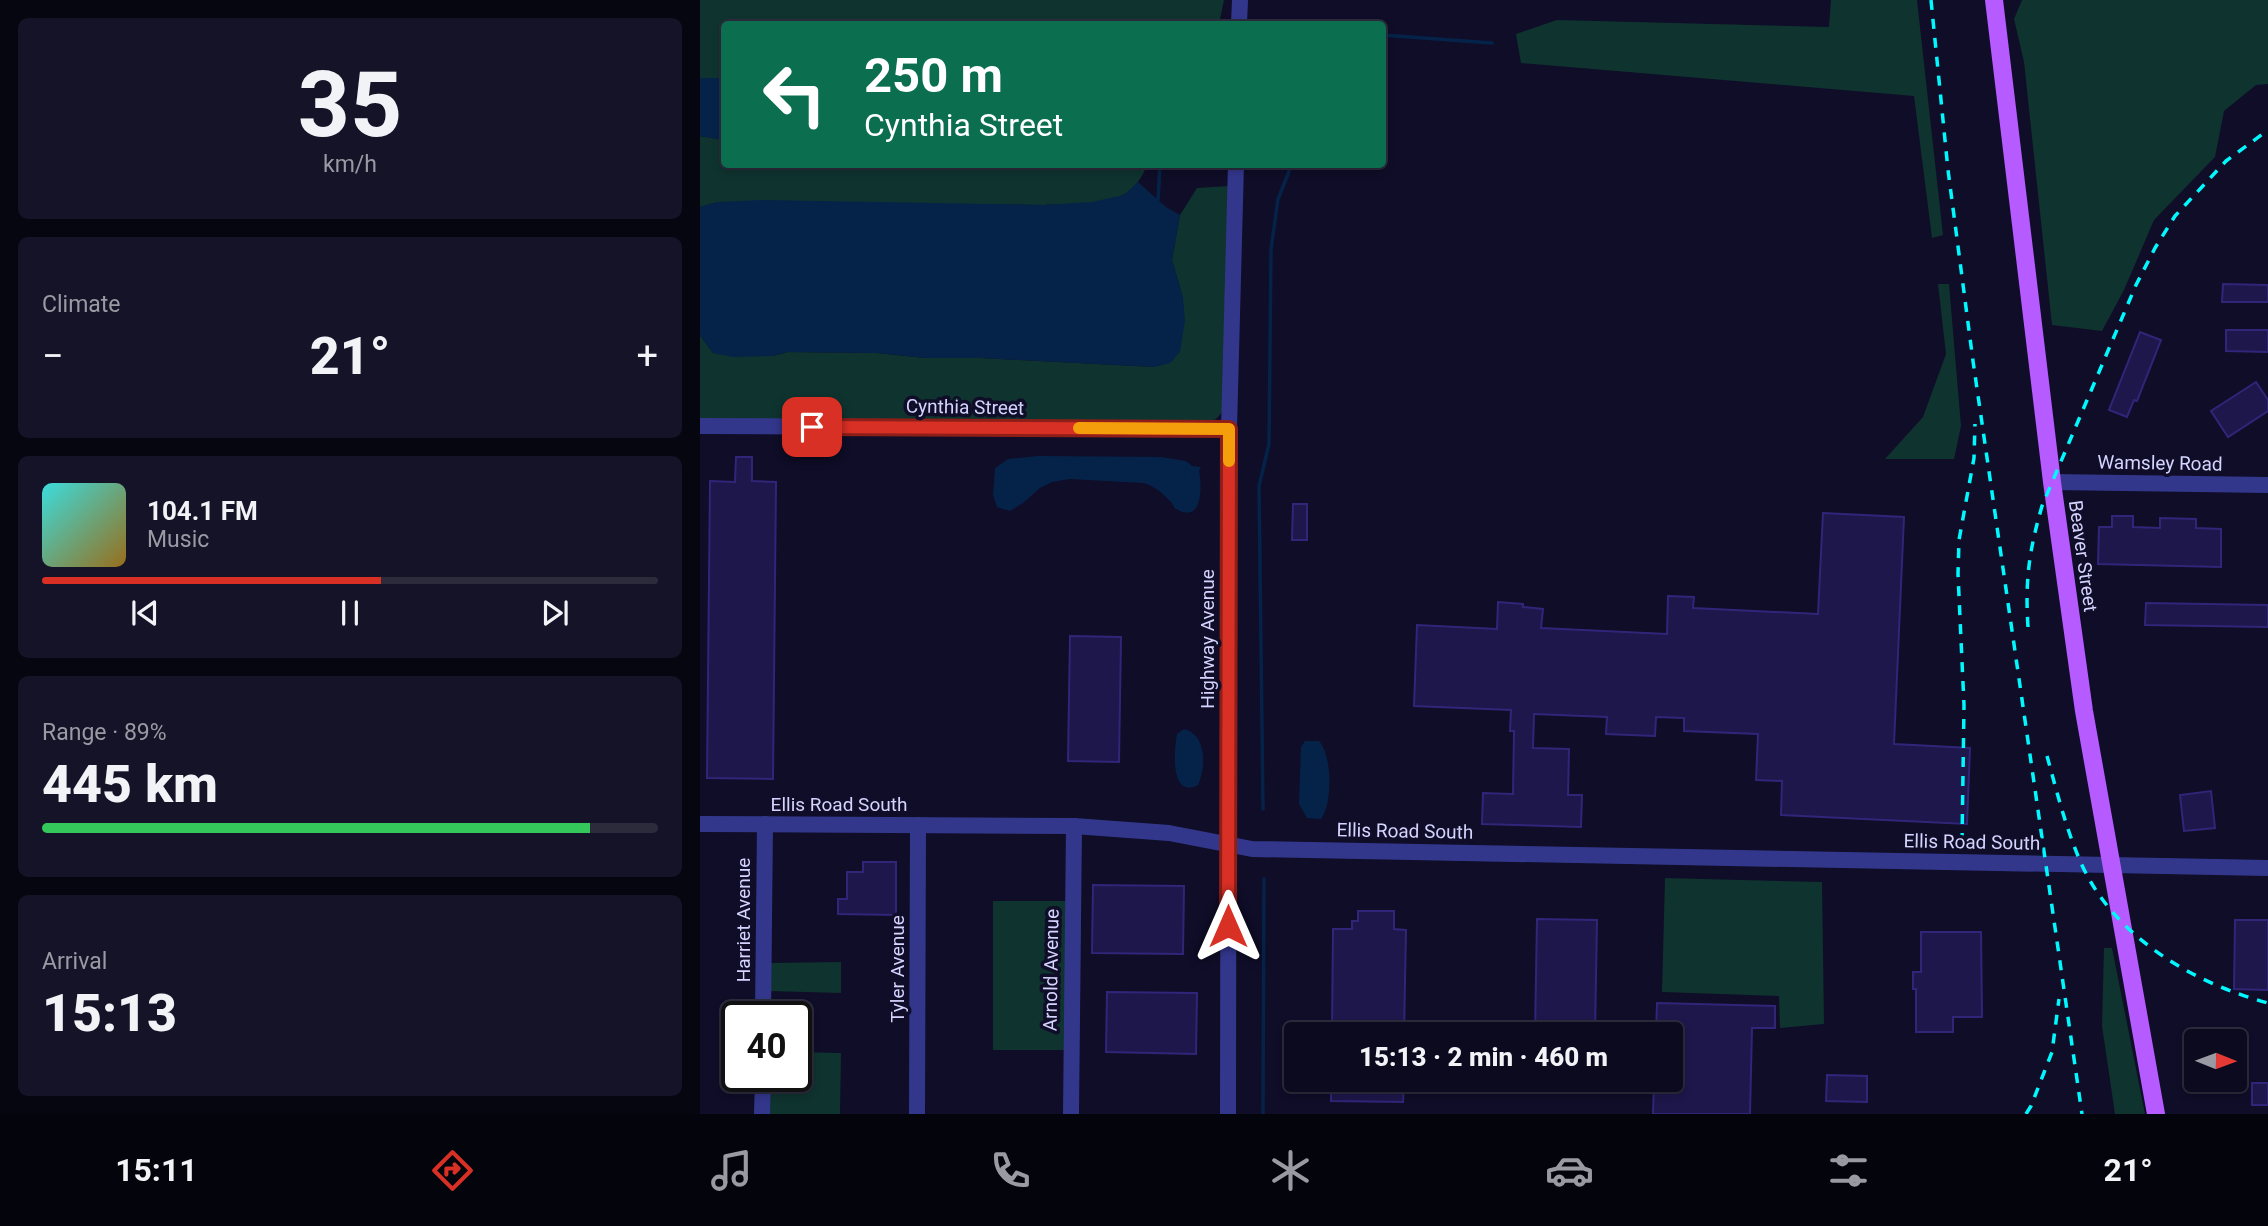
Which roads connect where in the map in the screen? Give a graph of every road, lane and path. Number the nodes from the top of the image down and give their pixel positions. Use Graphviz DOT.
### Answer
graph roads {
  1 [pos="1240,0"];
  2 [pos="1994,0"];
  3 [pos="1239,21"];
  4 [pos="1236,168"];
  5 [pos="700,426"];
  6 [pos="1229,429"];
  7 [pos="2052,482"];
  8 [pos="2268,485"];
  9 [pos="700,824"];
  10 [pos="765,824"];
  11 [pos="918,825"];
  12 [pos="1073,826"];
  13 [pos="1228,845"];
  14 [pos="2110,865"];
  15 [pos="2268,868"];
  16 [pos="763,1001"];
  17 [pos="762,1092"];
  18 [pos="762,1114"];
  19 [pos="917,1114"];
  20 [pos="1071,1114"];
  21 [pos="1228,1114"];
  22 [pos="2156,1114"];
  1 -- 3 [label="street"];
  2 -- 7 [label="main road, Beaver Street"];
  4 -- 6 [label="street, Highway Avenue"];
  5 -- 6 [label="street, Cynthia Street"];
  6 -- 13 [label="street, Highway Avenue"];
  7 -- 8 [label="street, Wamsley Road"];
  7 -- 14 [label="main road, Beaver Street"];
  9 -- 10 [label="street, Ellis Road South"];
  10 -- 11 [label="street, Ellis Road South"];
  10 -- 16 [label="street, Harriet Avenue"];
  11 -- 12 [label="street, Ellis Road South"];
  11 -- 19 [label="street, Tyler Avenue"];
  12 -- 13 [label="street, Ellis Road South"];
  12 -- 20 [label="street, Arnold Avenue"];
  13 -- 14 [label="street, Ellis Road South"];
  13 -- 21 [label="street, Highway Avenue"];
  14 -- 15 [label="street, Ellis Road South"];
  14 -- 22 [label="main road, Beaver Street"];
  17 -- 18 [label="street"];
}
